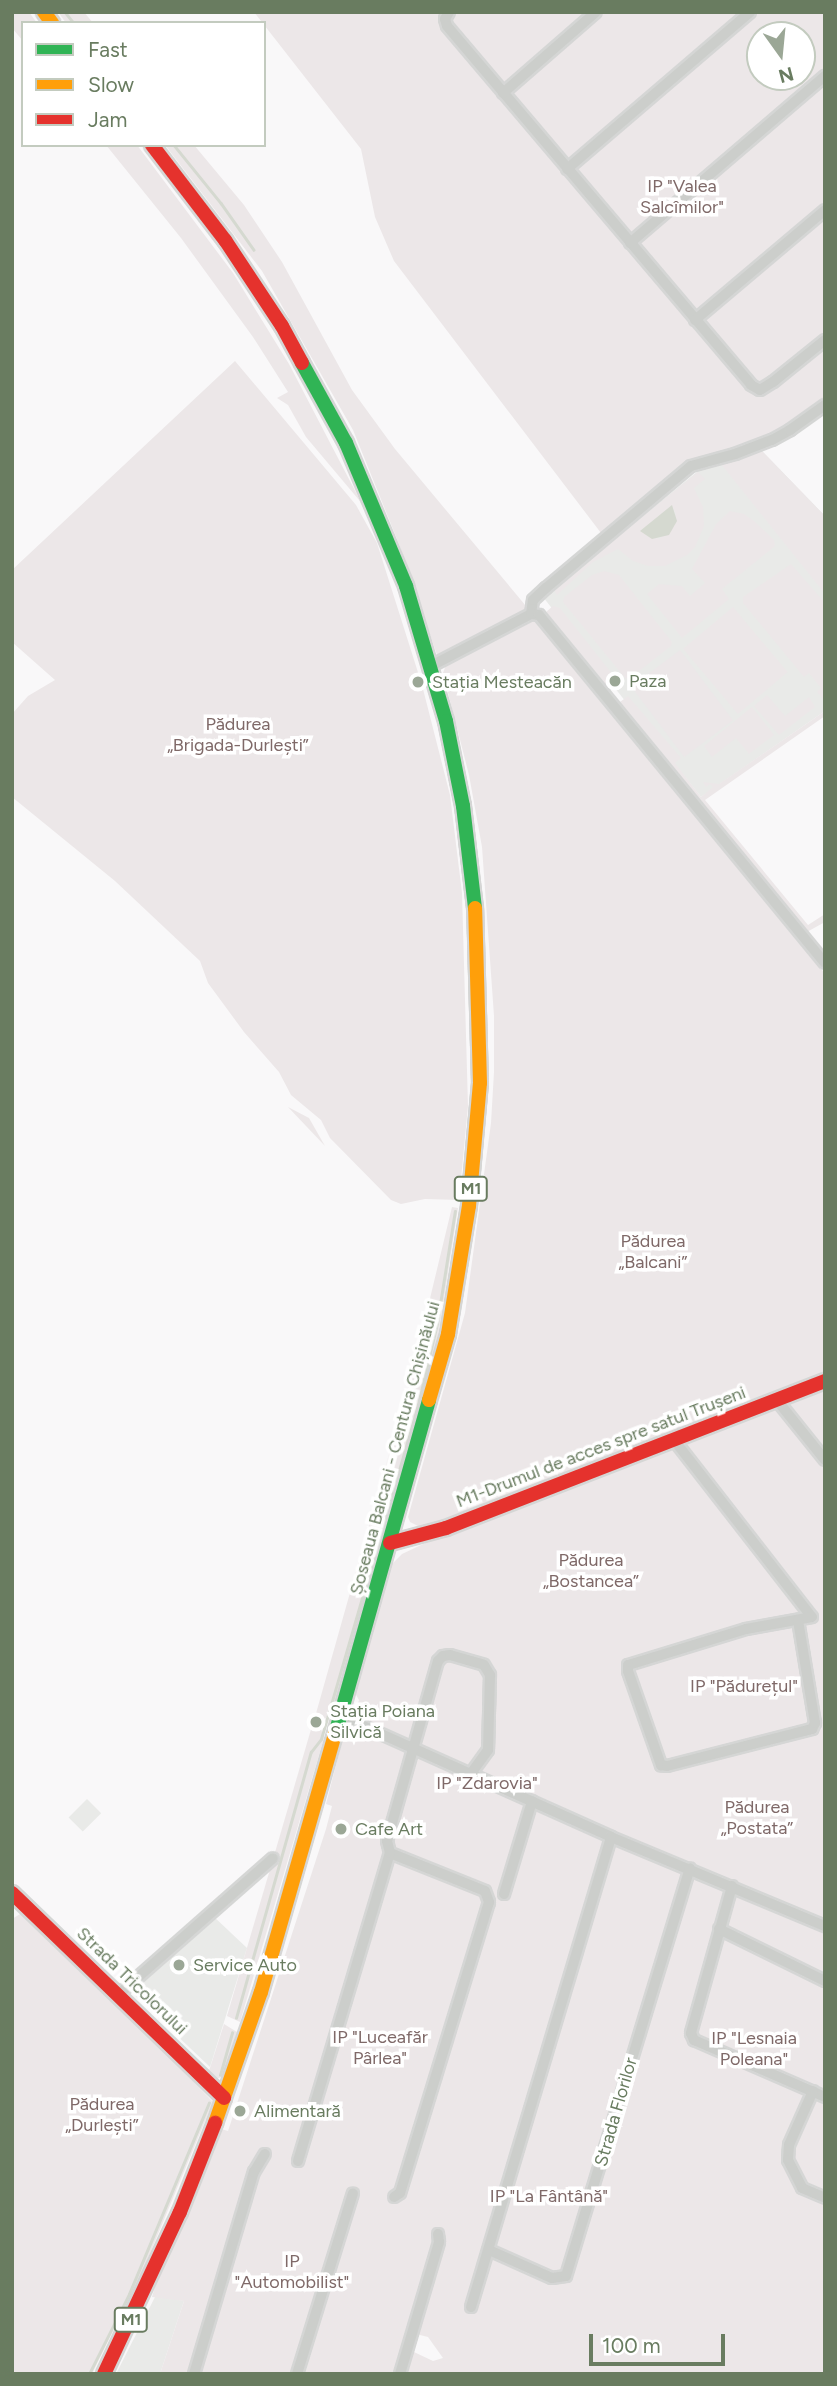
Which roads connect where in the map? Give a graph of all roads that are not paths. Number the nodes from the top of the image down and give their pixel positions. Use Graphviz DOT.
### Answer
graph roads {
  1 [pos="449,12"];
  2 [pos="596,12"];
  3 [pos="750,12"];
  4 [pos="825,76"];
  5 [pos="503,93"];
  6 [pos="153,147"];
  7 [pos="567,169"];
  8 [pos="825,210"];
  9 [pos="630,243"];
  10 [pos="695,320"];
  11 [pos="825,340"];
  12 [pos="825,405"];
  13 [pos="531,614"];
  14 [pos="431,666"];
  15 [pos="825,963"];
  16 [pos="825,1381"];
  17 [pos="776,1399"];
  18 [pos="674,1440"];
  19 [pos="825,1460"];
  20 [pos="390,1543"];
  21 [pos="798,1620"];
  22 [pos="341,1716"];
  23 [pos="415,1748"];
  24 [pos="472,1772"];
  25 [pos="532,1801"];
  26 [pos="611,1837"];
  27 [pos="390,1853"];
  28 [pos="273,1858"];
  29 [pos="690,1868"];
  30 [pos="732,1886"];
  31 [pos="504,1894"];
  32 [pos="14,1898"];
  33 [pos="825,1926"];
  34 [pos="719,1929"];
  35 [pos="825,1981"];
  36 [pos="119,1994"];
  37 [pos="813,2091"];
  38 [pos="825,2097"];
  39 [pos="224,2098"];
  40 [pos="265,2154"];
  41 [pos="298,2161"];
  42 [pos="353,2193"];
  43 [pos="394,2197"];
  44 [pos="825,2198"];
  45 [pos="439,2234"];
  46 [pos="489,2250"];
  47 [pos="471,2307"];
  48 [pos="104,2374"];
  49 [pos="194,2374"];
  50 [pos="298,2374"];
  51 [pos="400,2374"];
  1 -- 5 [label="street"];
  2 -- 5 [label="street"];
  3 -- 7 [label="street"];
  4 -- 9 [label="street"];
  5 -- 7 [label="street"];
  6 -- 14 [label="main road, Șoseaua Balcani - Centura Chișinăului / M1"];
  7 -- 9 [label="street"];
  8 -- 10 [label="street"];
  9 -- 10 [label="street"];
  10 -- 11 [label="street"];
  12 -- 13 [label="street"];
  13 -- 14 [label="street"];
  13 -- 15 [label="street"];
  14 -- 20 [label="main road, Șoseaua Balcani - Centura Chișinăului / M1"];
  16 -- 17 [label="main road, M1-Drumul de acces spre satul Trușeni"];
  17 -- 18 [label="main road, M1-Drumul de acces spre satul Trușeni"];
  17 -- 19 [label="street"];
  18 -- 20 [label="main road, M1-Drumul de acces spre satul Trușeni"];
  18 -- 21 [label="street"];
  20 -- 22 [label="main road, Șoseaua Balcani - Centura Chișinăului / M1"];
  21 -- 21 [label="street"];
  22 -- 23 [label="street"];
  22 -- 39 [label="main road, Șoseaua Balcani - Centura Chișinăului / M1"];
  23 -- 24 [label="street"];
  23 -- 24 [label="street"];
  23 -- 27 [label="street"];
  24 -- 25 [label="street"];
  25 -- 26 [label="street"];
  25 -- 31 [label="street"];
  26 -- 29 [label="street"];
  26 -- 46 [label="street"];
  27 -- 41 [label="street"];
  27 -- 43 [label="street"];
  28 -- 36 [label="street"];
  29 -- 30 [label="street"];
  29 -- 46 [label="street, Strada Florilor"];
  30 -- 33 [label="street"];
  30 -- 34 [label="street"];
  32 -- 36 [label="main road, Strada Tricolorului"];
  34 -- 35 [label="street"];
  34 -- 37 [label="street"];
  36 -- 39 [label="main road, Strada Tricolorului"];
  37 -- 38 [label="street"];
  37 -- 44 [label="street"];
  39 -- 48 [label="main road, Șoseaua Balcani - Centura Chișinăului / M1"];
  40 -- 49 [label="street"];
  42 -- 50 [label="street"];
  45 -- 51 [label="street"];
  46 -- 47 [label="street"];
}
